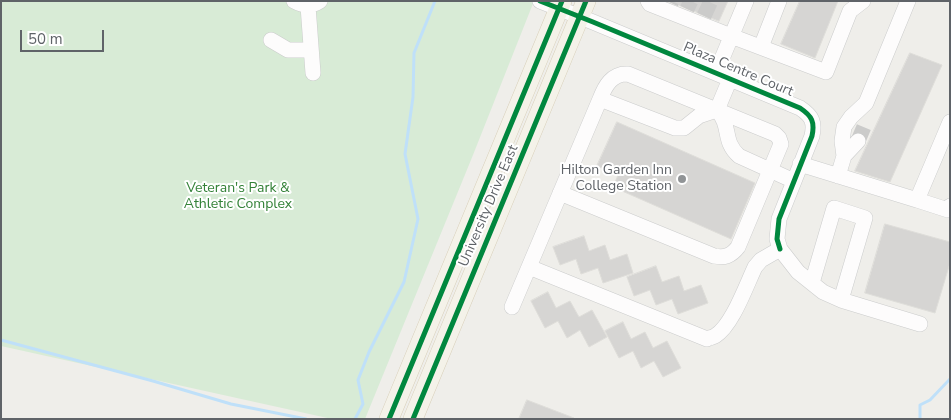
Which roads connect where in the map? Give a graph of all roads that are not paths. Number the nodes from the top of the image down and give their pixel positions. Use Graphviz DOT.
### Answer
graph roads {
  1 [pos="540,1"];
  2 [pos="648,1"];
  3 [pos="746,1"];
  4 [pos="779,1"];
  5 [pos="863,1"];
  6 [pos="908,1"];
  7 [pos="307,3"];
  8 [pos="561,5"];
  9 [pos="583,9"];
  10 [pos="731,36"];
  11 [pos="270,40"];
  12 [pos="761,48"];
  13 [pos="311,50"];
  14 [pos="716,72"];
  15 [pos="313,73"];
  16 [pos="730,79"];
  17 [pos="600,99"];
  18 [pos="866,103"];
  19 [pos="717,110"];
  20 [pos="866,122"];
  21 [pos="950,122"];
  22 [pos="858,141"];
  23 [pos="844,156"];
  24 [pos="800,164"];
  25 [pos="770,170"];
  26 [pos="838,176"];
  27 [pos="794,181"];
  28 [pos="560,193"];
  29 [pos="916,200"];
  30 [pos="950,206"];
  31 [pos="780,249"];
  32 [pos="529,267"];
  33 [pos="812,283"];
  34 [pos="841,300"];
  35 [pos="512,307"];
  36 [pos="920,324"];
  37 [pos="389,419"];
  38 [pos="413,419"];
  1 -- 8 [label="street, Plaza Centre Court"];
  2 -- 10 [label="street"];
  3 -- 10 [label="street"];
  4 -- 12 [label="street"];
  5 -- 12 [label="street"];
  6 -- 18 [label="street"];
  7 -- 13 [label="street"];
  8 -- 9 [label="street, Plaza Centre Court"];
  8 -- 37 [label="main road, University Drive East"];
  9 -- 14 [label="street, Plaza Centre Court"];
  9 -- 38 [label="main road, University Drive East"];
  10 -- 12 [label="street"];
  10 -- 14 [label="street"];
  11 -- 13 [label="street"];
  13 -- 15 [label="street"];
  14 -- 16 [label="street, Plaza Centre Court"];
  16 -- 19 [label="street"];
  16 -- 24 [label="street, Plaza Centre Court"];
  17 -- 19 [label="street"];
  17 -- 19 [label="street"];
  17 -- 28 [label="street"];
  18 -- 20 [label="street"];
  18 -- 23 [label="street"];
  19 -- 25 [label="street"];
  19 -- 25 [label="street"];
  21 -- 29 [label="street"];
  22 -- 23 [label="street"];
  23 -- 26 [label="street"];
  24 -- 26 [label="street"];
  24 -- 27 [label="street, Plaza Centre Court"];
  25 -- 27 [label="street"];
  25 -- 28 [label="street"];
  26 -- 29 [label="street"];
  27 -- 31 [label="street, Plaza Centre Court"];
  28 -- 32 [label="street"];
  29 -- 30 [label="street"];
  31 -- 32 [label="street"];
  31 -- 33 [label="street"];
  32 -- 35 [label="street"];
  33 -- 34 [label="street"];
  33 -- 34 [label="street"];
  34 -- 36 [label="street"];
}
